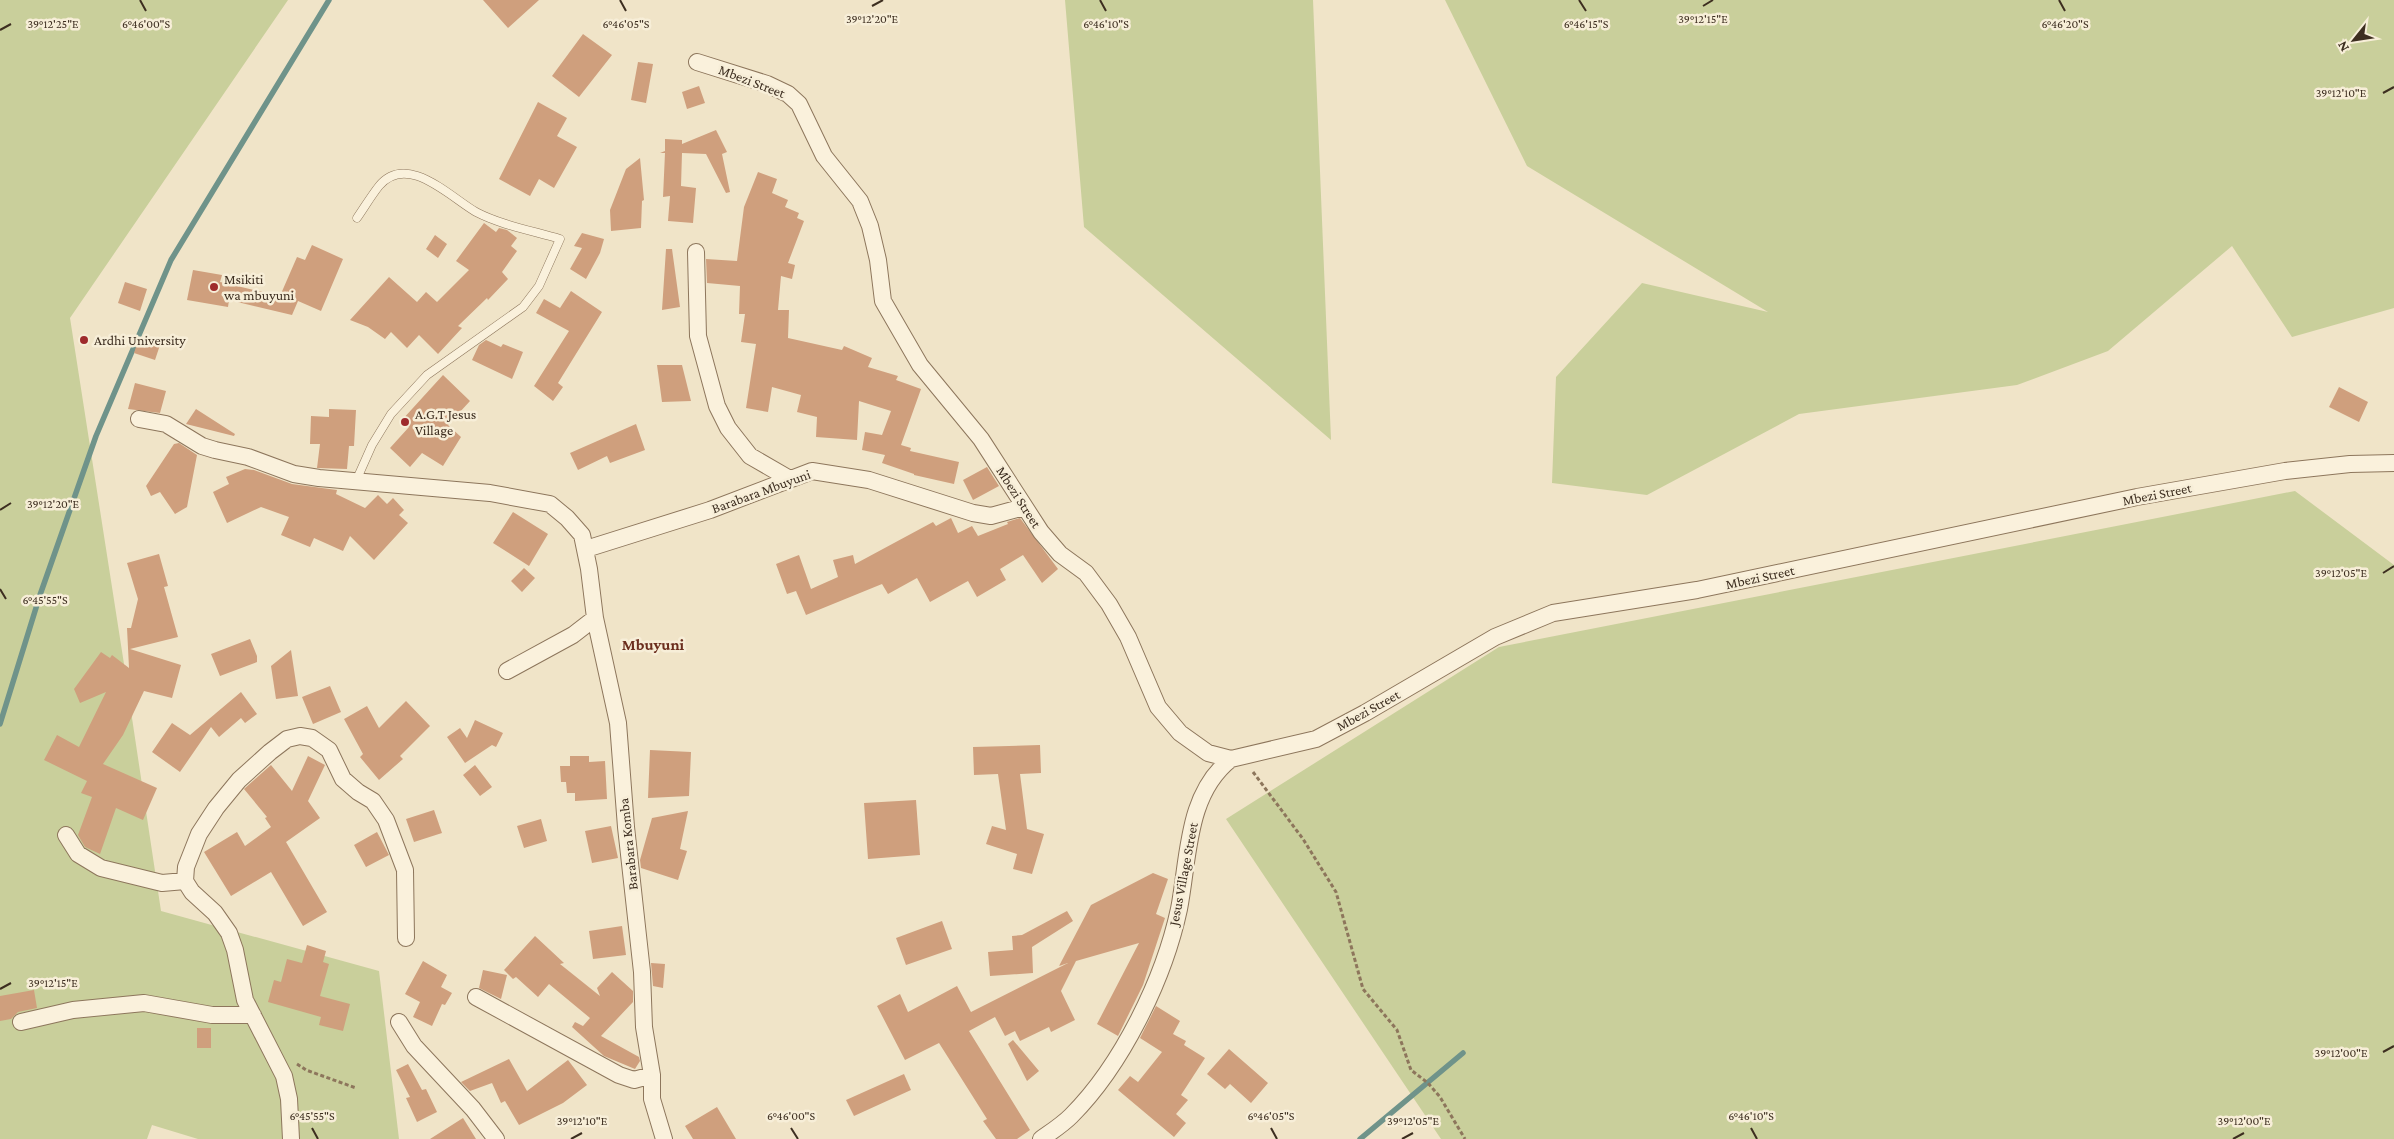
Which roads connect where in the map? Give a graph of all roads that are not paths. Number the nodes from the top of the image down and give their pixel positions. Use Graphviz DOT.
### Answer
graph roads {
  1 [pos="697,62"];
  2 [pos="357,218"];
  3 [pos="696,252"];
  4 [pos="139,419"];
  5 [pos="2394,463"];
  6 [pos="788,478"];
  7 [pos="356,481"];
  8 [pos="1024,508"];
  9 [pos="586,549"];
  10 [pos="595,618"];
  11 [pos="507,671"];
  12 [pos="1237,758"];
  13 [pos="66,835"];
  14 [pos="185,881"];
  15 [pos="406,938"];
  16 [pos="476,996"];
  17 [pos="253,1015"];
  18 [pos="21,1022"];
  19 [pos="399,1022"];
  20 [pos="652,1075"];
  21 [pos="291,1139"];
  22 [pos="496,1139"];
  23 [pos="664,1139"];
  24 [pos="1041,1139"];
  1 -- 8 [label="street, Mbezi Street"];
  2 -- 7 [label="lane"];
  3 -- 6 [label="street"];
  4 -- 7 [label="street, Barabara Komba"];
  5 -- 12 [label="street, Mbezi Street"];
  6 -- 8 [label="street, Barabara Mbuyuni"];
  6 -- 9 [label="street, Barabara Mbuyuni"];
  7 -- 9 [label="street, Barabara Komba"];
  8 -- 12 [label="street, Mbezi Street"];
  9 -- 10 [label="street, Barabara Komba"];
  10 -- 11 [label="street"];
  10 -- 20 [label="street, Barabara Komba"];
  12 -- 24 [label="street, Jesus Village Street"];
  13 -- 14 [label="street"];
  14 -- 15 [label="street"];
  14 -- 17 [label="street"];
  16 -- 20 [label="street"];
  17 -- 18 [label="street"];
  17 -- 21 [label="street"];
  19 -- 22 [label="street"];
  20 -- 23 [label="street, Barabara Komba"];
}
